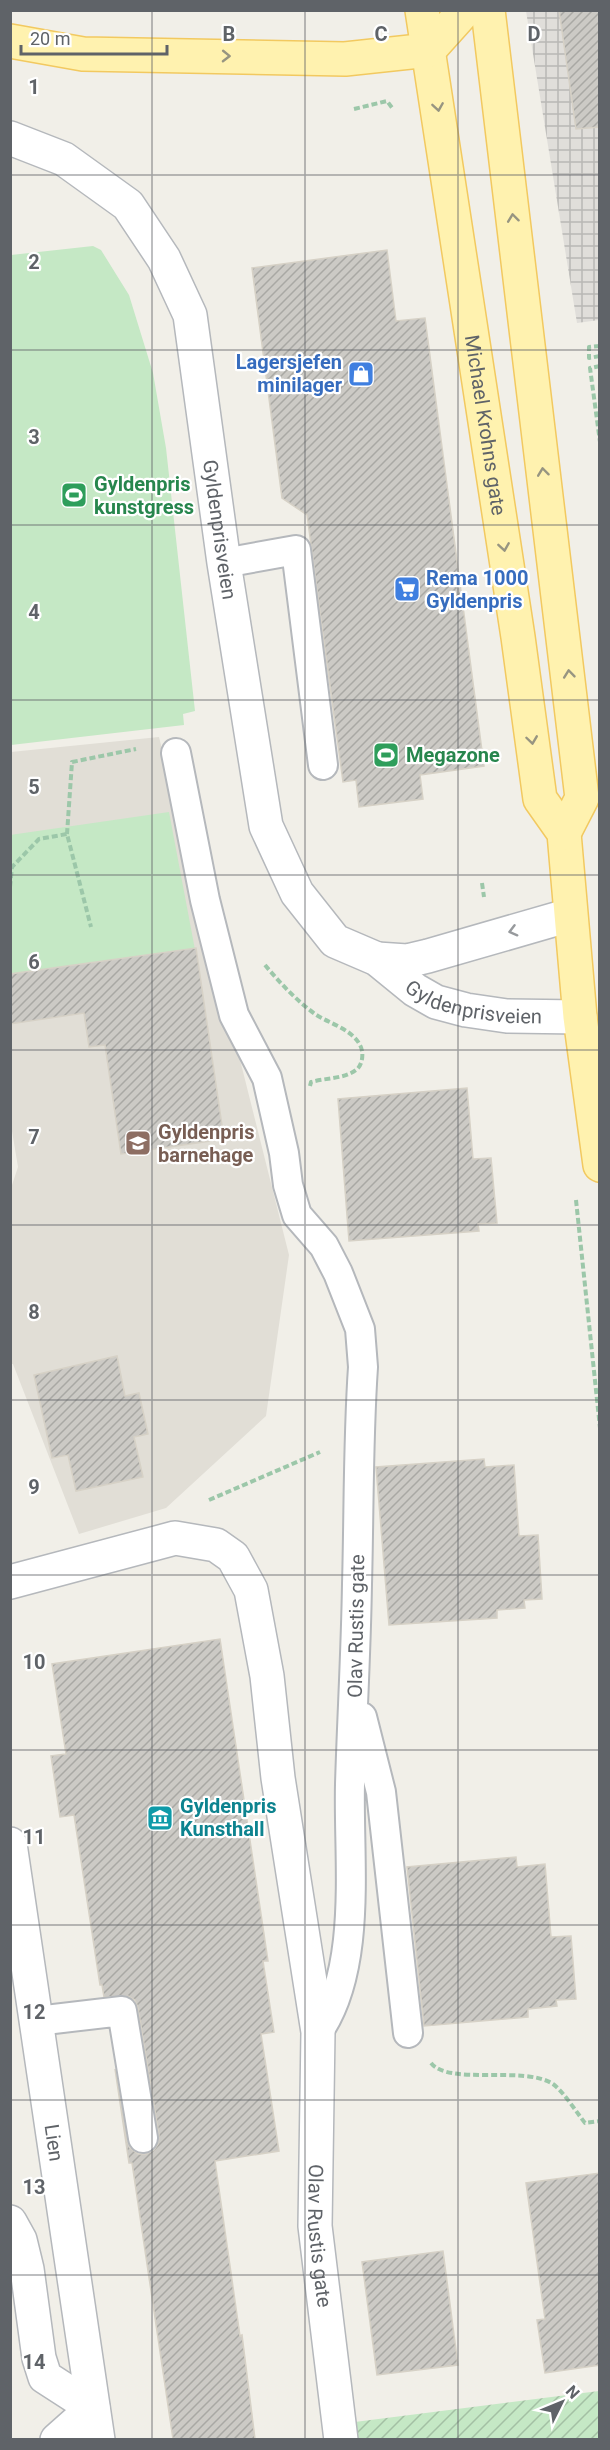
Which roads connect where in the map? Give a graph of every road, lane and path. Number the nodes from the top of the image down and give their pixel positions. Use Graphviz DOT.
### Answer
graph roads {
  1 [pos="422,10"];
  2 [pos="465,10"];
  3 [pos="488,10"];
  4 [pos="10,41"];
  5 [pos="429,50"];
  6 [pos="387,101"];
  7 [pos="354,109"];
  8 [pos="10,138"];
  9 [pos="600,346"];
  10 [pos="600,356"];
  11 [pos="600,366"];
  12 [pos="600,442"];
  13 [pos="224,563"];
  14 [pos="141,748"];
  15 [pos="176,753"];
  16 [pos="323,765"];
  17 [pos="564,832"];
  18 [pos="67,834"];
  19 [pos="10,887"];
  20 [pos="570,915"];
  21 [pos="91,927"];
  22 [pos="377,959"];
  23 [pos="262,962"];
  24 [pos="580,1017"];
  25 [pos="309,1089"];
  26 [pos="10,1160"];
  27 [pos="600,1165"];
  28 [pos="10,1188"];
  29 [pos="315,1454"];
  30 [pos="213,1498"];
  31 [pos="10,1582"];
  32 [pos="355,1689"];
  33 [pos="10,1844"];
  34 [pos="37,2021"];
  35 [pos="318,2032"];
  36 [pos="408,2033"];
  37 [pos="435,2068"];
  38 [pos="600,2121"];
  39 [pos="143,2138"];
  40 [pos="10,2222"];
  41 [pos="95,2424"];
  42 [pos="57,2439"];
  43 [pos="341,2439"];
  1 -- 5 [label="main road, Michael Krohns gate"];
  2 -- 5 [label="main road"];
  17 -- 3 [label="main road, one-way"];
  4 -- 5 [label="main road, one-way"];
  5 -- 17 [label="main road, Michael Krohns gate, one-way"];
  6 -- 7 [label="path"];
  8 -- 13 [label="street, Gyldenprisveien"];
  9 -- 10 [label="path"];
  11 -- 12 [label="path"];
  13 -- 16 [label="lane"];
  13 -- 22 [label="street, Gyldenprisveien"];
  14 -- 18 [label="path"];
  15 -- 32 [label="lane, Olav Rustis gate"];
  17 -- 20 [label="main road"];
  18 -- 19 [label="path"];
  18 -- 21 [label="path"];
  20 -- 22 [label="street, Gyldenprisveien, one-way"];
  20 -- 24 [label="main road"];
  22 -- 24 [label="street, Gyldenprisveien"];
  23 -- 25 [label="path"];
  24 -- 27 [label="main road"];
  26 -- 28 [label="path"];
  29 -- 30 [label="path"];
  31 -- 35 [label="street, Olav Rustis gate"];
  32 -- 35 [label="lane, Olav Rustis gate"];
  32 -- 36 [label="lane"];
  33 -- 34 [label="street, Lien"];
  34 -- 39 [label="lane"];
  34 -- 41 [label="street, Lien"];
  35 -- 43 [label="street, Olav Rustis gate"];
  37 -- 38 [label="path"];
  40 -- 41 [label="street"];
  41 -- 42 [label="street"];
}
